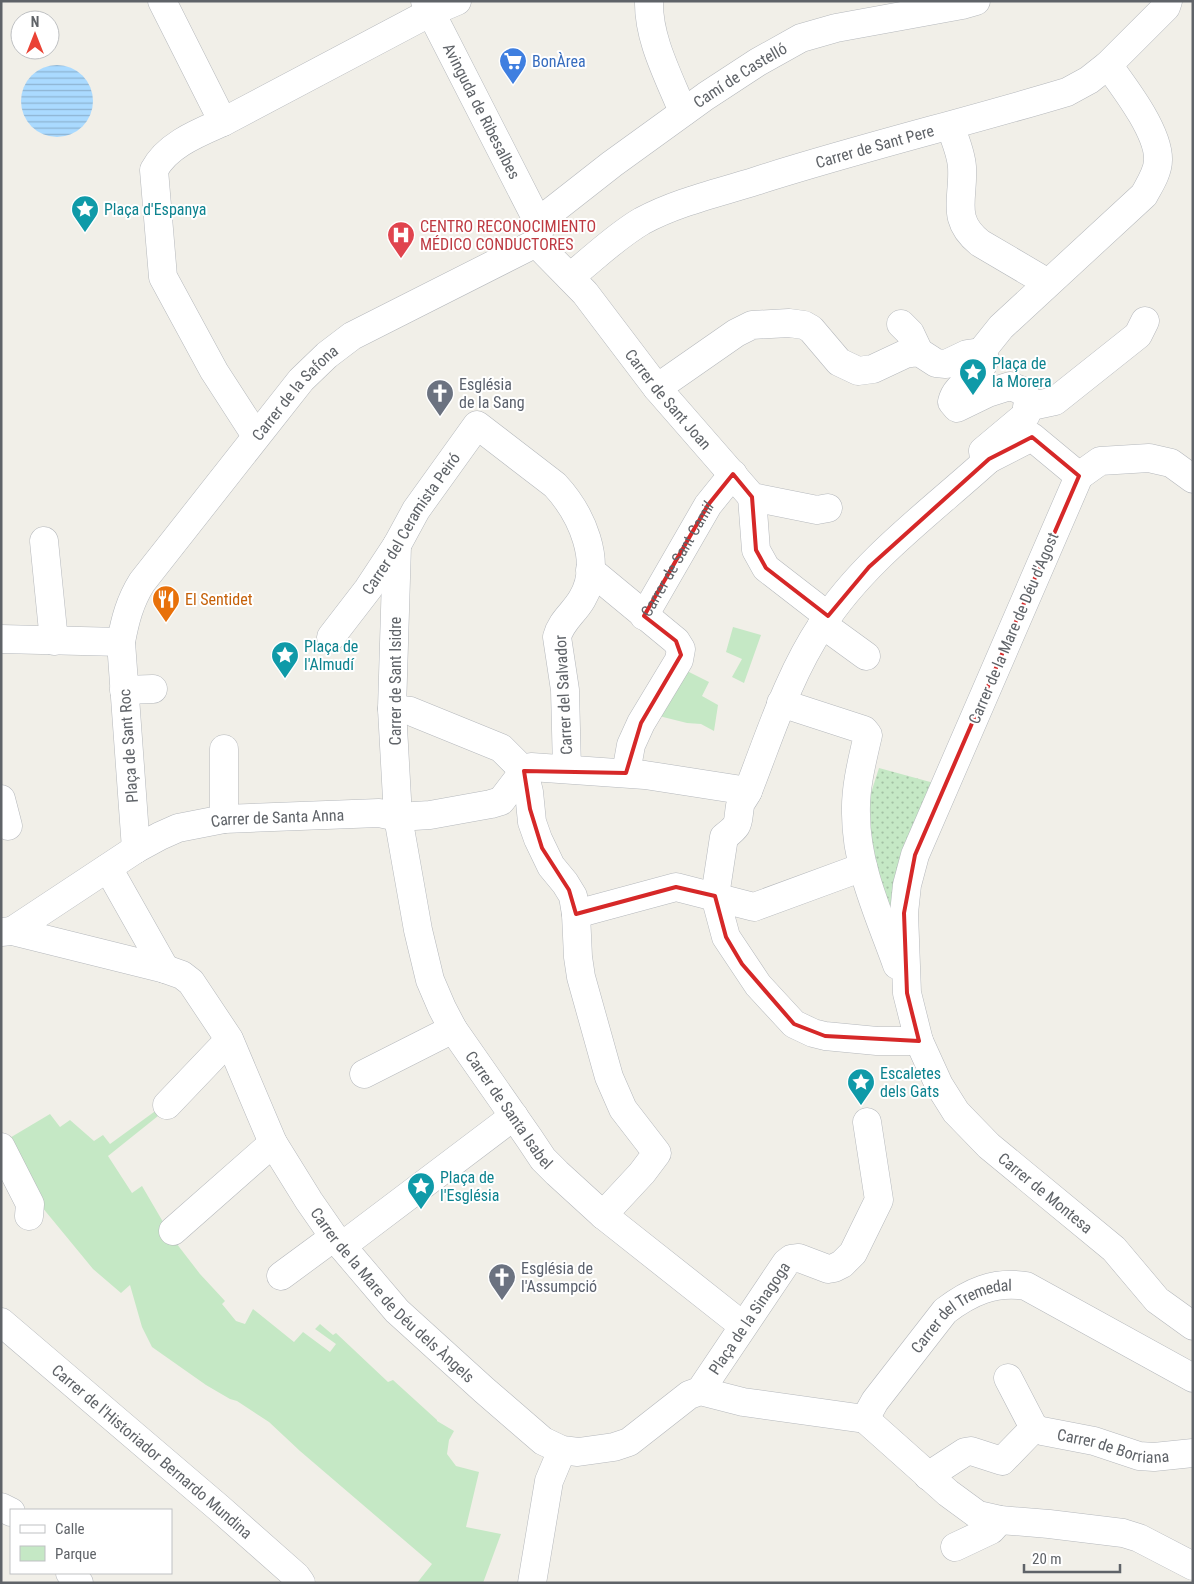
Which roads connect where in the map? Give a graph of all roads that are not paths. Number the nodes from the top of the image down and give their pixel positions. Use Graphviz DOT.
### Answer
graph roads {
  1 [pos="162,1"];
  2 [pos="457,1"];
  3 [pos="649,1"];
  4 [pos="976,1"];
  5 [pos="1168,1"];
  6 [pos="428,7"];
  7 [pos="1108,65"];
  8 [pos="683,112"];
  9 [pos="223,122"];
  10 [pos="950,126"];
  11 [pos="537,232"];
  12 [pos="570,277"];
  13 [pos="1048,283"];
  14 [pos="1144,321"];
  15 [pos="901,324"];
  16 [pos="919,352"];
  17 [pos="981,352"];
  18 [pos="657,388"];
  19 [pos="1027,407"];
  20 [pos="477,425"];
  21 [pos="256,436"];
  22 [pos="989,459"];
  23 [pos="733,474"];
  24 [pos="1079,476"];
  25 [pos="1193,479"];
  26 [pos="752,497"];
  27 [pos="828,508"];
  28 [pos="44,541"];
  29 [pos="397,544"];
  30 [pos="590,570"];
  31 [pos="644,616"];
  32 [pos="825,620"];
  33 [pos="337,630"];
  34 [pos="1,639"];
  35 [pos="54,641"];
  36 [pos="121,642"];
  37 [pos="866,656"];
  38 [pos="153,689"];
  39 [pos="124,690"];
  40 [pos="781,703"];
  41 [pos="392,709"];
  42 [pos="224,750"];
  43 [pos="567,769"];
  44 [pos="524,771"];
  45 [pos="626,772"];
  46 [pos="948,780"];
  47 [pos="748,791"];
  48 [pos="1,799"];
  49 [pos="398,817"];
  50 [pos="224,819"];
  51 [pos="8,826"];
  52 [pos="136,849"];
  53 [pos="863,867"];
  54 [pos="108,868"];
  55 [pos="715,896"];
  56 [pos="576,914"];
  57 [pos="6,931"];
  58 [pos="165,969"];
  59 [pos="907,993"];
  60 [pos="453,1029"];
  61 [pos="229,1040"];
  62 [pos="919,1041"];
  63 [pos="364,1074"];
  64 [pos="167,1105"];
  65 [pos="514,1116"];
  66 [pos="867,1122"];
  67 [pos="274,1143"];
  68 [pos="1,1147"];
  69 [pos="602,1215"];
  70 [pos="29,1216"];
  71 [pos="173,1231"];
  72 [pos="338,1241"];
  73 [pos="281,1276"];
  74 [pos="1,1322"];
  75 [pos="742,1325"];
  76 [pos="1193,1326"];
  77 [pos="1008,1378"];
  78 [pos="1193,1378"];
  79 [pos="694,1393"];
  80 [pos="865,1419"];
  81 [pos="1034,1428"];
  82 [pos="562,1450"];
  83 [pos="1193,1453"];
  84 [pos="928,1476"];
  85 [pos="1000,1520"];
  86 [pos="955,1547"];
  87 [pos="1193,1566"];
  88 [pos="301,1583"];
  89 [pos="532,1583"];
  1 -- 9 [label="street"];
  2 -- 6 [label="street"];
  3 -- 8 [label="street"];
  4 -- 8 [label="street, Camí de Castelló"];
  5 -- 7 [label="street, Carrer de Sant Pere"];
  6 -- 9 [label="street"];
  6 -- 11 [label="street, Avinguda de Ribesalbes"];
  7 -- 10 [label="street, Carrer de Sant Pere"];
  7 -- 13 [label="street"];
  8 -- 11 [label="street, Camí de Castelló"];
  9 -- 21 [label="street"];
  10 -- 12 [label="street, Carrer de Sant Pere"];
  10 -- 13 [label="street"];
  11 -- 12 [label="street, Carrer de Sant Joan"];
  11 -- 21 [label="street, Carrer de la Safona"];
  12 -- 18 [label="street, Carrer de Sant Joan"];
  13 -- 17 [label="street"];
  14 -- 19 [label="street"];
  15 -- 16 [label="street"];
  16 -- 17 [label="street"];
  16 -- 18 [label="street"];
  17 -- 19 [label="street"];
  18 -- 23 [label="street, Carrer de Sant Joan"];
  19 -- 22 [label="street"];
  20 -- 29 [label="street, Carrer del Ceramista Peiró"];
  20 -- 30 [label="street, Carrer del Salvador"];
  21 -- 36 [label="street, Carrer de la Safona"];
  22 -- 24 [label="street"];
  22 -- 32 [label="street"];
  23 -- 26 [label="street, Carrer de Sant Joan"];
  23 -- 31 [label="street, Carrer de Sant Camil"];
  24 -- 25 [label="street"];
  24 -- 46 [label="street, Carrer de la Mare de Déu d'Agost"];
  26 -- 27 [label="street"];
  26 -- 32 [label="street"];
  28 -- 35 [label="street"];
  29 -- 33 [label="street, Carrer del Ceramista Peiró"];
  29 -- 41 [label="street, Carrer de Sant Isidre"];
  30 -- 31 [label="street"];
  30 -- 43 [label="street, Carrer del Salvador"];
  31 -- 45 [label="street, Carrer de Sant Camil"];
  32 -- 37 [label="street"];
  32 -- 40 [label="street"];
  34 -- 35 [label="street"];
  35 -- 36 [label="street"];
  36 -- 39 [label="street, Plaça de Sant Roc"];
  38 -- 39 [label="street"];
  39 -- 52 [label="street, Plaça de Sant Roc"];
  40 -- 47 [label="street"];
  40 -- 53 [label="street, Carrer de Montesa"];
  41 -- 44 [label="street"];
  41 -- 49 [label="street, Carrer de Sant Isidre"];
  42 -- 50 [label="street"];
  43 -- 44 [label="street"];
  43 -- 45 [label="street"];
  44 -- 49 [label="street, Carrer de Santa Anna"];
  44 -- 56 [label="street"];
  45 -- 47 [label="street"];
  46 -- 59 [label="street, Carrer de Montesa"];
  47 -- 55 [label="street"];
  48 -- 51 [label="street"];
  49 -- 50 [label="street, Carrer de Santa Anna"];
  49 -- 60 [label="street, Carrer de Santa Isabel"];
  50 -- 52 [label="street, Carrer de Santa Anna"];
  52 -- 54 [label="street"];
  53 -- 55 [label="street"];
  53 -- 59 [label="street, Carrer de Montesa"];
  54 -- 57 [label="street"];
  54 -- 58 [label="street"];
  55 -- 56 [label="street"];
  55 -- 62 [label="street"];
  56 -- 69 [label="street"];
  57 -- 58 [label="street"];
  58 -- 61 [label="street, Carrer de la Mare de Déu dels Àngels"];
  59 -- 62 [label="street, Carrer de Montesa"];
  60 -- 63 [label="street"];
  60 -- 65 [label="street, Carrer de Santa Isabel"];
  61 -- 64 [label="street"];
  61 -- 67 [label="street, Carrer de la Mare de Déu dels Àngels"];
  62 -- 76 [label="street, Carrer de Montesa"];
  65 -- 69 [label="street, Carrer de Santa Isabel"];
  65 -- 72 [label="street"];
  66 -- 75 [label="street, Plaça de la Sinagoga"];
  67 -- 71 [label="street"];
  67 -- 72 [label="street, Carrer de la Mare de Déu dels Àngels"];
  68 -- 70 [label="street"];
  69 -- 75 [label="street, Carrer de Santa Isabel"];
  72 -- 73 [label="street"];
  72 -- 82 [label="street, Carrer de la Mare de Déu dels Àngels"];
  74 -- 88 [label="street, Carrer de l'Historiador Bernardo Mundina"];
  75 -- 79 [label="street, Plaça de la Sinagoga"];
  77 -- 81 [label="street, Carrer de Borriana"];
  78 -- 80 [label="street, Carrer del Tremedal"];
  79 -- 80 [label="street, Plaça de la Sinagoga"];
  79 -- 82 [label="street, Carrer de la Mare de Déu dels Àngels"];
  80 -- 84 [label="street"];
  81 -- 83 [label="street, Carrer de Borriana"];
  81 -- 84 [label="street, Carrer de Borriana"];
  82 -- 89 [label="street"];
  84 -- 85 [label="street"];
  85 -- 86 [label="street"];
  85 -- 87 [label="street"];
}
